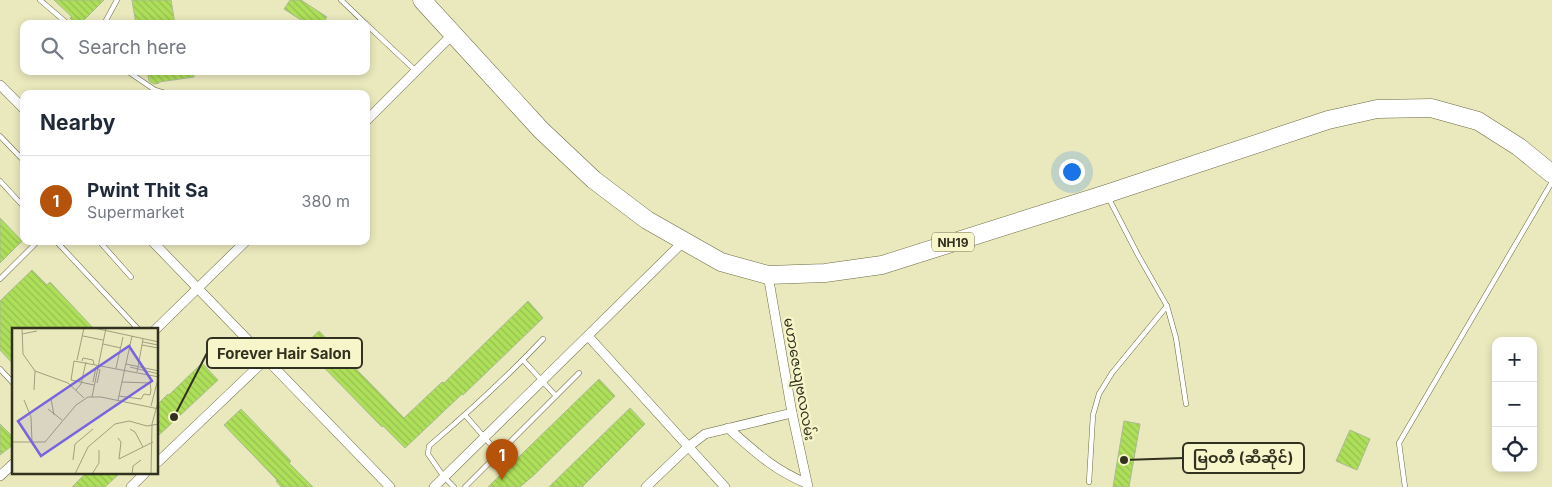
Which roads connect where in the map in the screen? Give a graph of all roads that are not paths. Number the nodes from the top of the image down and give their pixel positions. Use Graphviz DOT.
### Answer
graph roads {
  1 [pos="40,0"];
  2 [pos="117,0"];
  3 [pos="341,0"];
  4 [pos="422,0"];
  5 [pos="63,20"];
  6 [pos="106,20"];
  7 [pos="362,20"];
  8 [pos="370,28"];
  9 [pos="453,34"];
  10 [pos="416,71"];
  11 [pos="133,75"];
  12 [pos="0,85"];
  13 [pos="155,90"];
  14 [pos="20,105"];
  15 [pos="370,117"];
  16 [pos="0,136"];
  17 [pos="20,156"];
  18 [pos="1552,174"];
  19 [pos="0,181"];
  20 [pos="1552,182"];
  21 [pos="1106,194"];
  22 [pos="20,203"];
  23 [pos="684,240"];
  24 [pos="34,245"];
  25 [pos="60,245"];
  26 [pos="103,245"];
  27 [pos="156,245"];
  28 [pos="242,245"];
  29 [pos="131,276"];
  30 [pos="768,276"];
  31 [pos="0,279"];
  32 [pos="198,289"];
  33 [pos="1167,306"];
  34 [pos="137,328"];
  35 [pos="157,328"];
  36 [pos="588,336"];
  37 [pos="544,339"];
  38 [pos="266,359"];
  39 [pos="524,360"];
  40 [pos="0,369"];
  41 [pos="579,373"];
  42 [pos="542,380"];
  43 [pos="12,382"];
  44 [pos="556,396"];
  45 [pos="1186,404"];
  46 [pos="792,413"];
  47 [pos="465,415"];
  48 [pos="728,428"];
  49 [pos="484,437"];
  50 [pos="688,447"];
  51 [pos="498,453"];
  52 [pos="159,461"];
  53 [pos="12,465"];
  54 [pos="144,474"];
  55 [pos="0,476"];
  56 [pos="444,477"];
  57 [pos="1089,482"];
  58 [pos="807,485"];
  59 [pos="131,487"];
  60 [pos="390,487"];
  61 [pos="434,487"];
  62 [pos="454,487"];
  63 [pos="465,487"];
  64 [pos="646,487"];
  65 [pos="726,487"];
  66 [pos="1404,487"];
  1 -- 5 [label="lane"];
  2 -- 6 [label="lane"];
  3 -- 7 [label="lane"];
  4 -- 9 [label="highway, NH19"];
  8 -- 10 [label="lane"];
  9 -- 10 [label="street"];
  9 -- 23 [label="highway, NH19"];
  10 -- 15 [label="street"];
  11 -- 13 [label="lane"];
  12 -- 14 [label="street"];
  16 -- 17 [label="lane"];
  18 -- 21 [label="highway, NH19"];
  19 -- 22 [label="lane"];
  20 -- 66 [label="lane"];
  21 -- 30 [label="highway, NH19"];
  21 -- 33 [label="lane"];
  23 -- 30 [label="highway, NH19"];
  23 -- 36 [label="street"];
  24 -- 31 [label="lane"];
  25 -- 34 [label="lane"];
  26 -- 29 [label="lane"];
  27 -- 32 [label="street"];
  28 -- 32 [label="street"];
  30 -- 46 [label="street, မဟာဇေယျဗလလမ်း"];
  32 -- 35 [label="street"];
  32 -- 38 [label="street"];
  33 -- 45 [label="lane"];
  33 -- 57 [label="lane"];
  36 -- 42 [label="street"];
  36 -- 50 [label="street"];
  37 -- 39 [label="lane"];
  38 -- 52 [label="street"];
  38 -- 60 [label="street"];
  39 -- 42 [label="lane"];
  39 -- 47 [label="lane"];
  40 -- 43 [label="lane"];
  41 -- 44 [label="lane"];
  42 -- 44 [label="lane"];
  42 -- 49 [label="street"];
  44 -- 51 [label="lane"];
  46 -- 48 [label="street"];
  46 -- 58 [label="street, မဟာဇေယျဗလလမ်း"];
  47 -- 49 [label="lane"];
  47 -- 56 [label="lane"];
  48 -- 50 [label="street"];
  48 -- 58 [label="street"];
  49 -- 51 [label="lane"];
  49 -- 56 [label="street"];
  50 -- 64 [label="street"];
  50 -- 65 [label="street"];
  51 -- 63 [label="lane"];
  53 -- 55 [label="street"];
  54 -- 59 [label="street"];
  56 -- 61 [label="street"];
  56 -- 62 [label="lane"];
}
